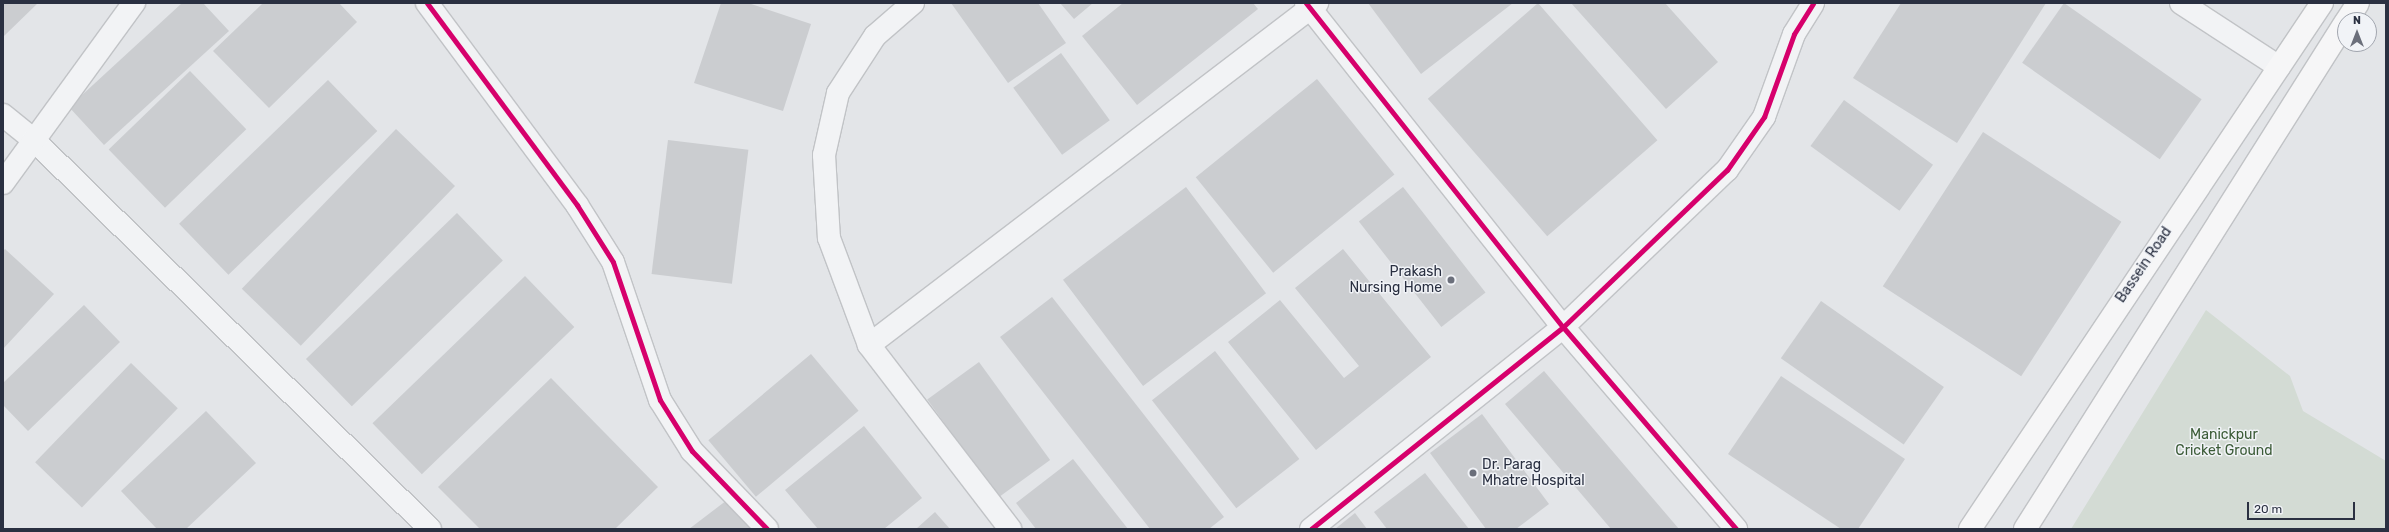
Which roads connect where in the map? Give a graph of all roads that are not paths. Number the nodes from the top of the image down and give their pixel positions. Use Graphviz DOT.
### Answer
graph roads {
  1 [pos="134,3"];
  2 [pos="427,3"];
  3 [pos="913,3"];
  4 [pos="1813,3"];
  5 [pos="2181,3"];
  6 [pos="2322,3"];
  7 [pos="2358,3"];
  8 [pos="1311,5"];
  9 [pos="2352,12"];
  10 [pos="2337,36"];
  11 [pos="2278,67"];
  12 [pos="3,114"];
  13 [pos="34,140"];
  14 [pos="3,183"];
  15 [pos="1563,327"];
  16 [pos="869,345"];
  17 [pos="430,529"];
  18 [pos="768,529"];
  19 [pos="1010,529"];
  20 [pos="1311,529"];
  21 [pos="1736,529"];
  22 [pos="1970,529"];
  23 [pos="2025,529"];
  1 -- 13 [label="street"];
  2 -- 18 [label="street"];
  3 -- 16 [label="street"];
  4 -- 15 [label="street"];
  5 -- 11 [label="street"];
  6 -- 11 [label="main road, Bassein Road"];
  7 -- 9 [label="main road"];
  8 -- 15 [label="street"];
  8 -- 16 [label="street"];
  10 -- 23 [label="main road"];
  11 -- 22 [label="main road, Bassein Road"];
  12 -- 13 [label="street"];
  13 -- 14 [label="street"];
  13 -- 17 [label="street"];
  15 -- 20 [label="street"];
  15 -- 21 [label="street"];
  16 -- 19 [label="street"];
}
